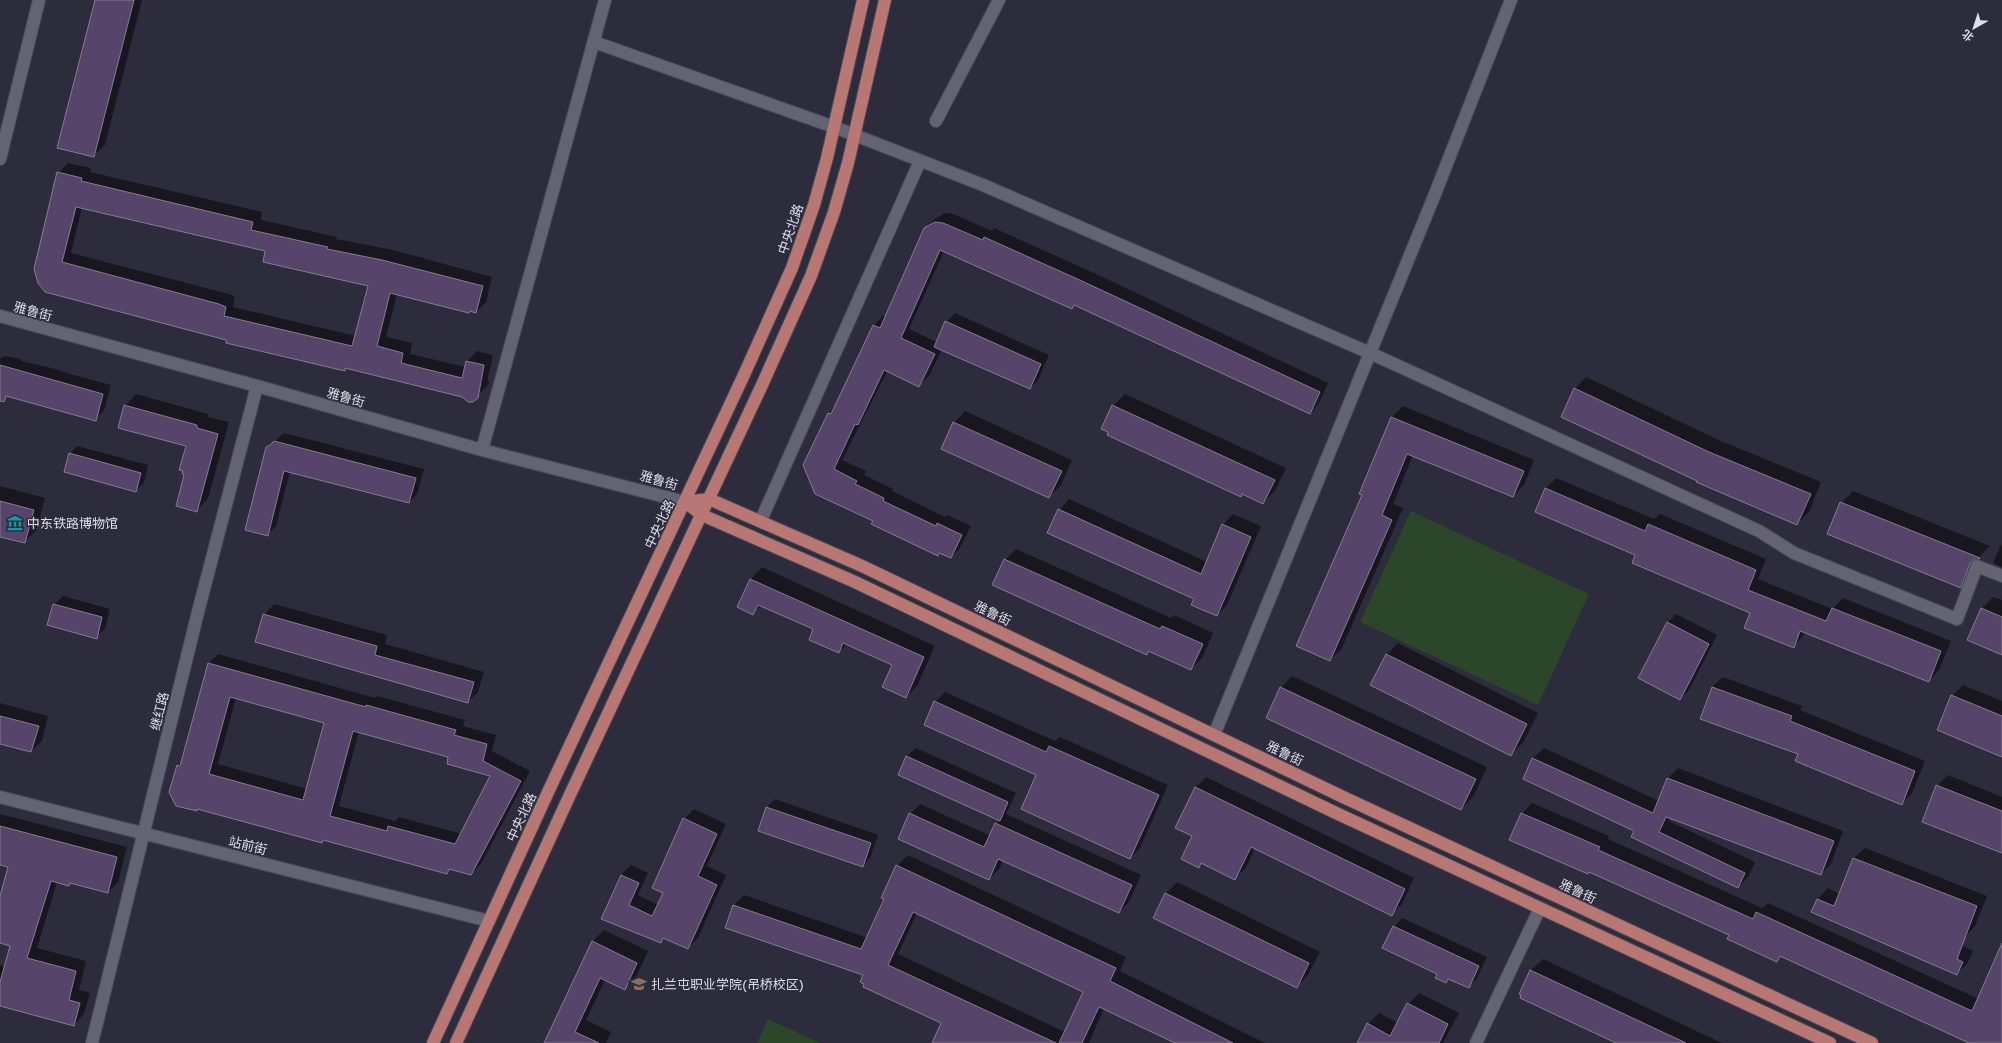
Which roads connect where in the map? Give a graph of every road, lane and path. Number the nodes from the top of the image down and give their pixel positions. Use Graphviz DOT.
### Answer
graph roads {
  1 [pos="39,0"];
  2 [pos="605,0"];
  3 [pos="863,0"];
  4 [pos="885,0"];
  5 [pos="999,0"];
  6 [pos="1512,0"];
  7 [pos="594,42"];
  8 [pos="936,121"];
  9 [pos="834,127"];
  10 [pos="854,135"];
  11 [pos="0,159"];
  12 [pos="920,161"];
  13 [pos="0,316"];
  14 [pos="1370,354"];
  15 [pos="257,386"];
  16 [pos="482,450"];
  17 [pos="709,499"];
  18 [pos="685,502"];
  19 [pos="702,515"];
  20 [pos="761,520"];
  21 [pos="2002,576"];
  22 [pos="1214,735"];
  23 [pos="0,797"];
  24 [pos="144,834"];
  25 [pos="1540,908"];
  26 [pos="489,921"];
  27 [pos="92,1043"];
  28 [pos="433,1043"];
  29 [pos="456,1043"];
  30 [pos="1476,1043"];
  31 [pos="1830,1043"];
  32 [pos="1872,1043"];
  1 -- 11 [label="street"];
  2 -- 7 [label="street"];
  3 -- 9 [label="main road, 中央北路"];
  4 -- 10 [label="main road"];
  5 -- 8 [label="street"];
  6 -- 14 [label="street"];
  7 -- 9 [label="street"];
  7 -- 16 [label="street"];
  9 -- 10 [label="street"];
  9 -- 18 [label="main road, 中央北路"];
  10 -- 12 [label="street"];
  10 -- 17 [label="main road"];
  12 -- 14 [label="street"];
  12 -- 20 [label="street"];
  13 -- 15 [label="street, 雅鲁街"];
  14 -- 21 [label="street"];
  14 -- 22 [label="street"];
  15 -- 16 [label="street, 雅鲁街"];
  15 -- 24 [label="street, 继红路"];
  16 -- 18 [label="street, 雅鲁街"];
  17 -- 18 [label="main road, 雅鲁街"];
  17 -- 19 [label="main road"];
  17 -- 20 [label="main road, 雅鲁街"];
  18 -- 19 [label="main road, 雅鲁街"];
  18 -- 26 [label="main road, 中央北路"];
  19 -- 25 [label="main road, 雅鲁街"];
  19 -- 29 [label="main road"];
  20 -- 22 [label="main road, 雅鲁街"];
  22 -- 32 [label="main road, 雅鲁街"];
  23 -- 24 [label="street, 站前街"];
  24 -- 26 [label="street, 站前街"];
  24 -- 27 [label="street, 继红路"];
  25 -- 30 [label="street"];
  25 -- 31 [label="main road, 雅鲁街"];
  26 -- 28 [label="main road, 中央北路"];
}
